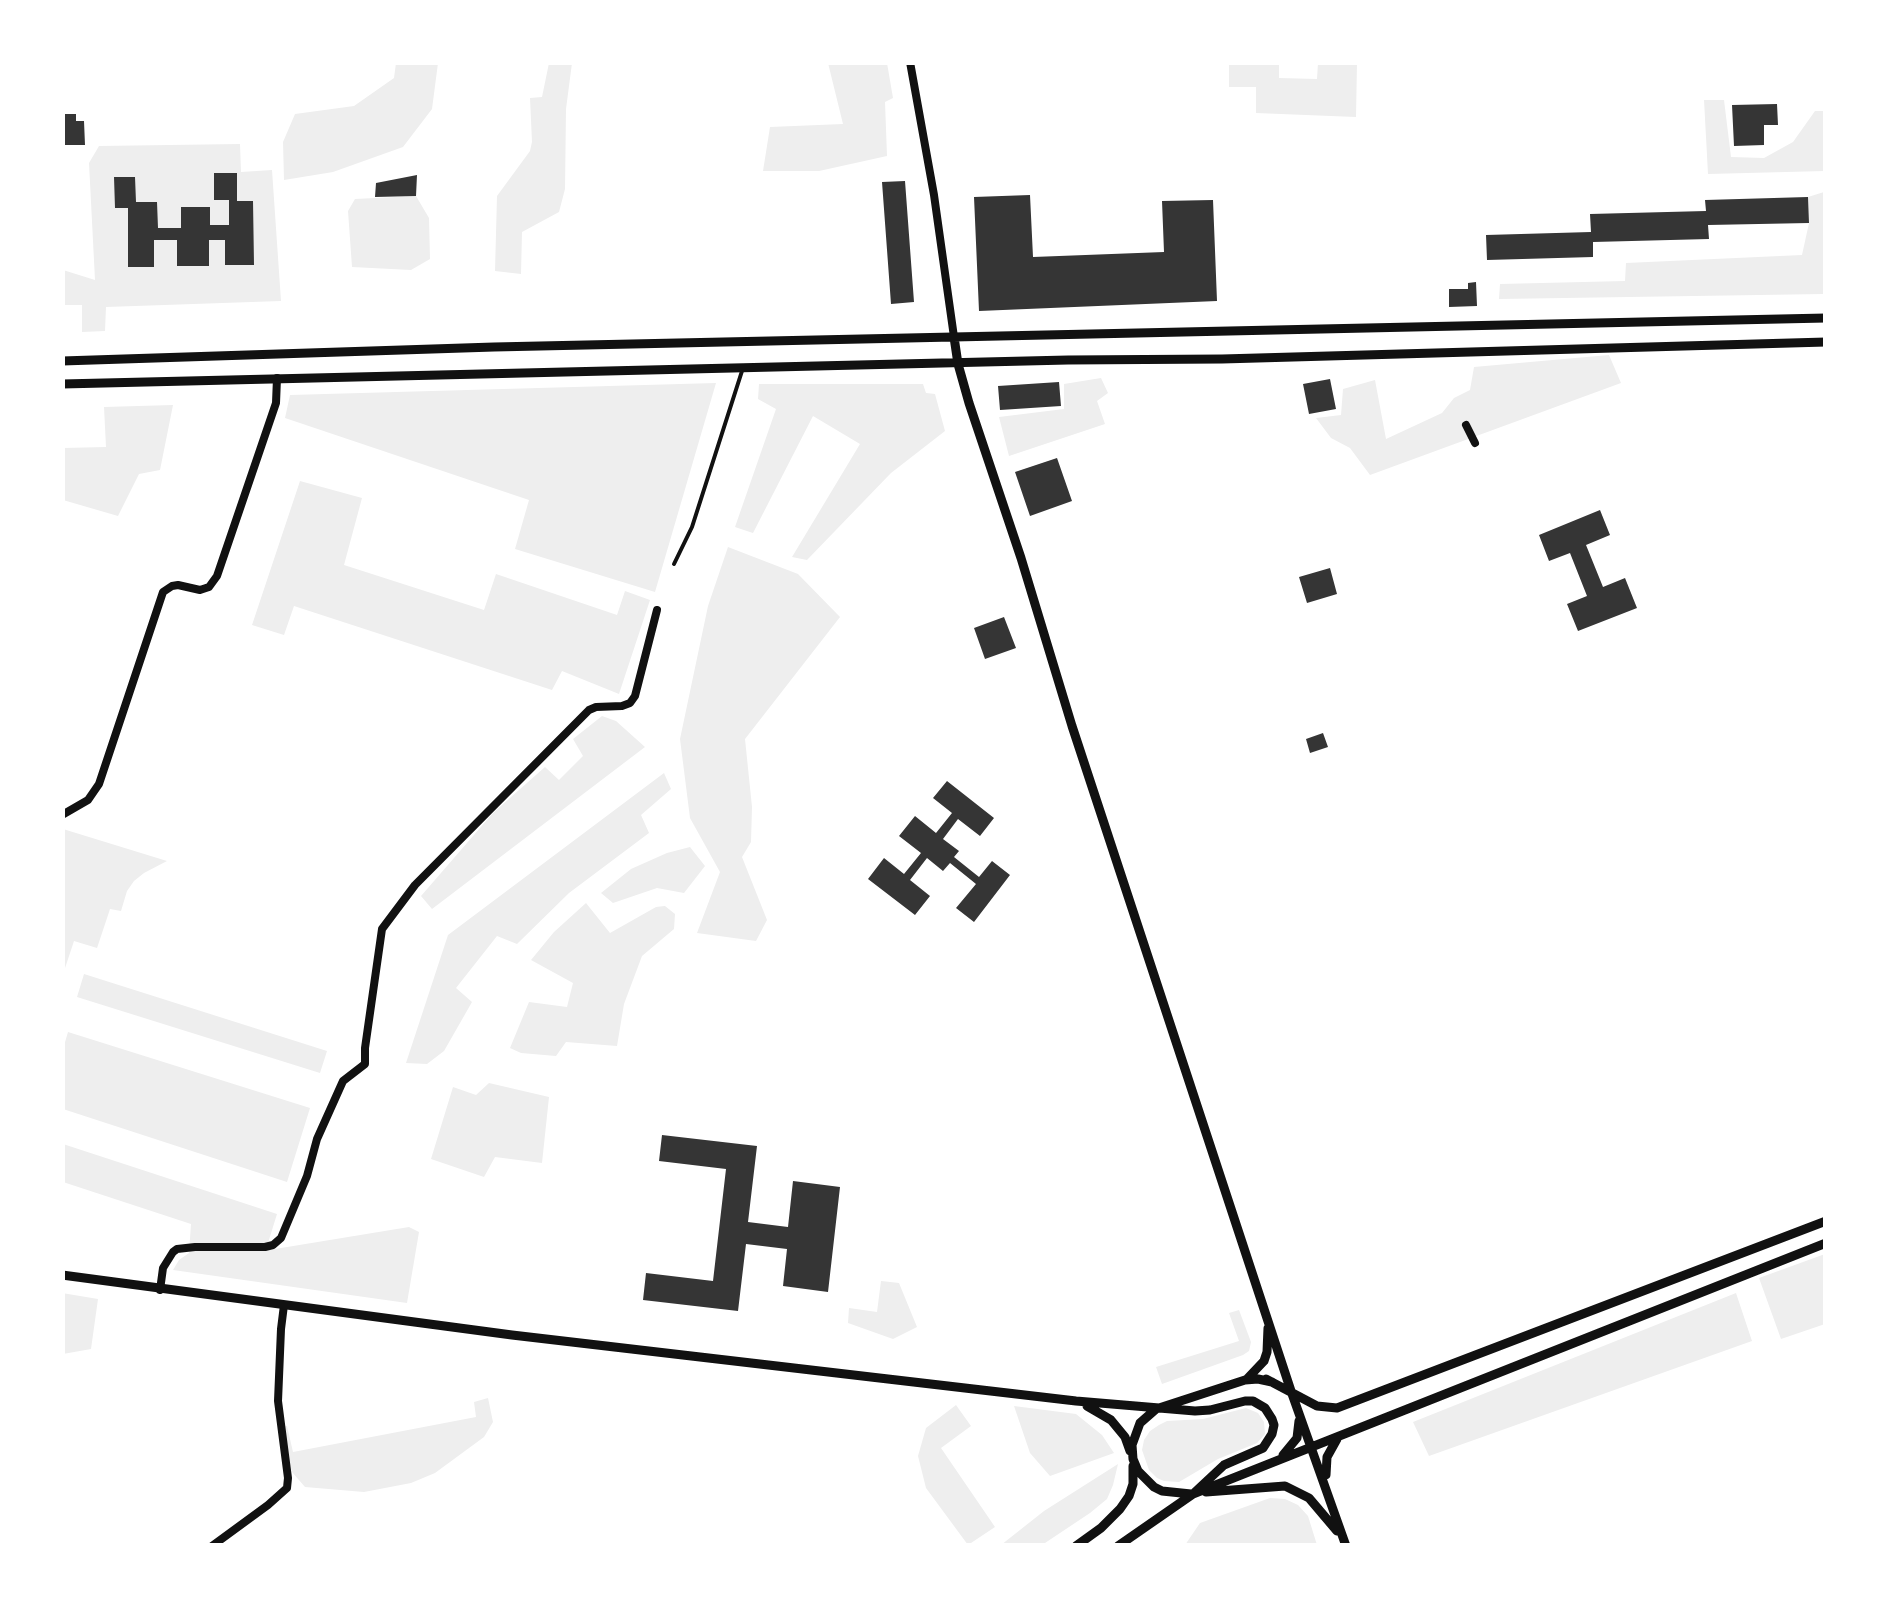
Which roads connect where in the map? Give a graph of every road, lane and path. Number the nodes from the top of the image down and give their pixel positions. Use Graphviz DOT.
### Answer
graph roads {
  1 [pos="910,62"];
  2 [pos="1826,318"];
  3 [pos="954,337"];
  4 [pos="1826,342"];
  5 [pos="62,361"];
  6 [pos="958,364"];
  7 [pos="744,368"];
  8 [pos="278,378"];
  9 [pos="62,384"];
  10 [pos="1466,425"];
  11 [pos="1476,443"];
  12 [pos="674,564"];
  13 [pos="656,610"];
  14 [pos="62,815"];
  15 [pos="1826,1221"];
  16 [pos="1826,1243"];
  17 [pos="62,1275"];
  18 [pos="160,1290"];
  19 [pos="284,1305"];
  20 [pos="1268,1321"];
  21 [pos="1245,1380"];
  22 [pos="1266,1380"];
  23 [pos="1291,1391"];
  24 [pos="1076,1401"];
  25 [pos="1296,1406"];
  26 [pos="1156,1409"];
  27 [pos="1342,1434"];
  28 [pos="1312,1446"];
  29 [pos="1133,1459"];
  30 [pos="1272,1462"];
  31 [pos="1328,1493"];
  32 [pos="1193,1494"];
  33 [pos="212,1546"];
  34 [pos="1076,1546"];
  35 [pos="1118,1546"];
  36 [pos="1346,1546"];
  1 -- 3 [label="street"];
  2 -- 3 [label="street"];
  3 -- 5 [label="street"];
  3 -- 6 [label="street"];
  4 -- 6 [label="street"];
  6 -- 7 [label="street"];
  6 -- 20 [label="street"];
  7 -- 8 [label="street"];
  7 -- 12 [label="lane"];
  8 -- 9 [label="street"];
  8 -- 14 [label="street"];
  10 -- 11 [label="street"];
  13 -- 18 [label="street"];
  15 -- 23 [label="street"];
  16 -- 27 [label="street"];
  17 -- 18 [label="street"];
  18 -- 19 [label="street"];
  19 -- 24 [label="street"];
  19 -- 33 [label="street"];
  20 -- 21 [label="street"];
  20 -- 23 [label="street"];
  21 -- 22 [label="street"];
  21 -- 26 [label="street"];
  22 -- 23 [label="street"];
  22 -- 25 [label="street"];
  23 -- 25 [label="street"];
  24 -- 26 [label="street"];
  24 -- 29 [label="street"];
  25 -- 28 [label="street"];
  25 -- 30 [label="street"];
  26 -- 29 [label="street"];
  26 -- 32 [label="street"];
  27 -- 28 [label="street"];
  27 -- 31 [label="street"];
  28 -- 30 [label="street"];
  28 -- 31 [label="street"];
  29 -- 32 [label="street"];
  29 -- 34 [label="street"];
  30 -- 32 [label="street"];
  31 -- 36 [label="street"];
  32 -- 35 [label="street"];
  32 -- 36 [label="street"];
}
